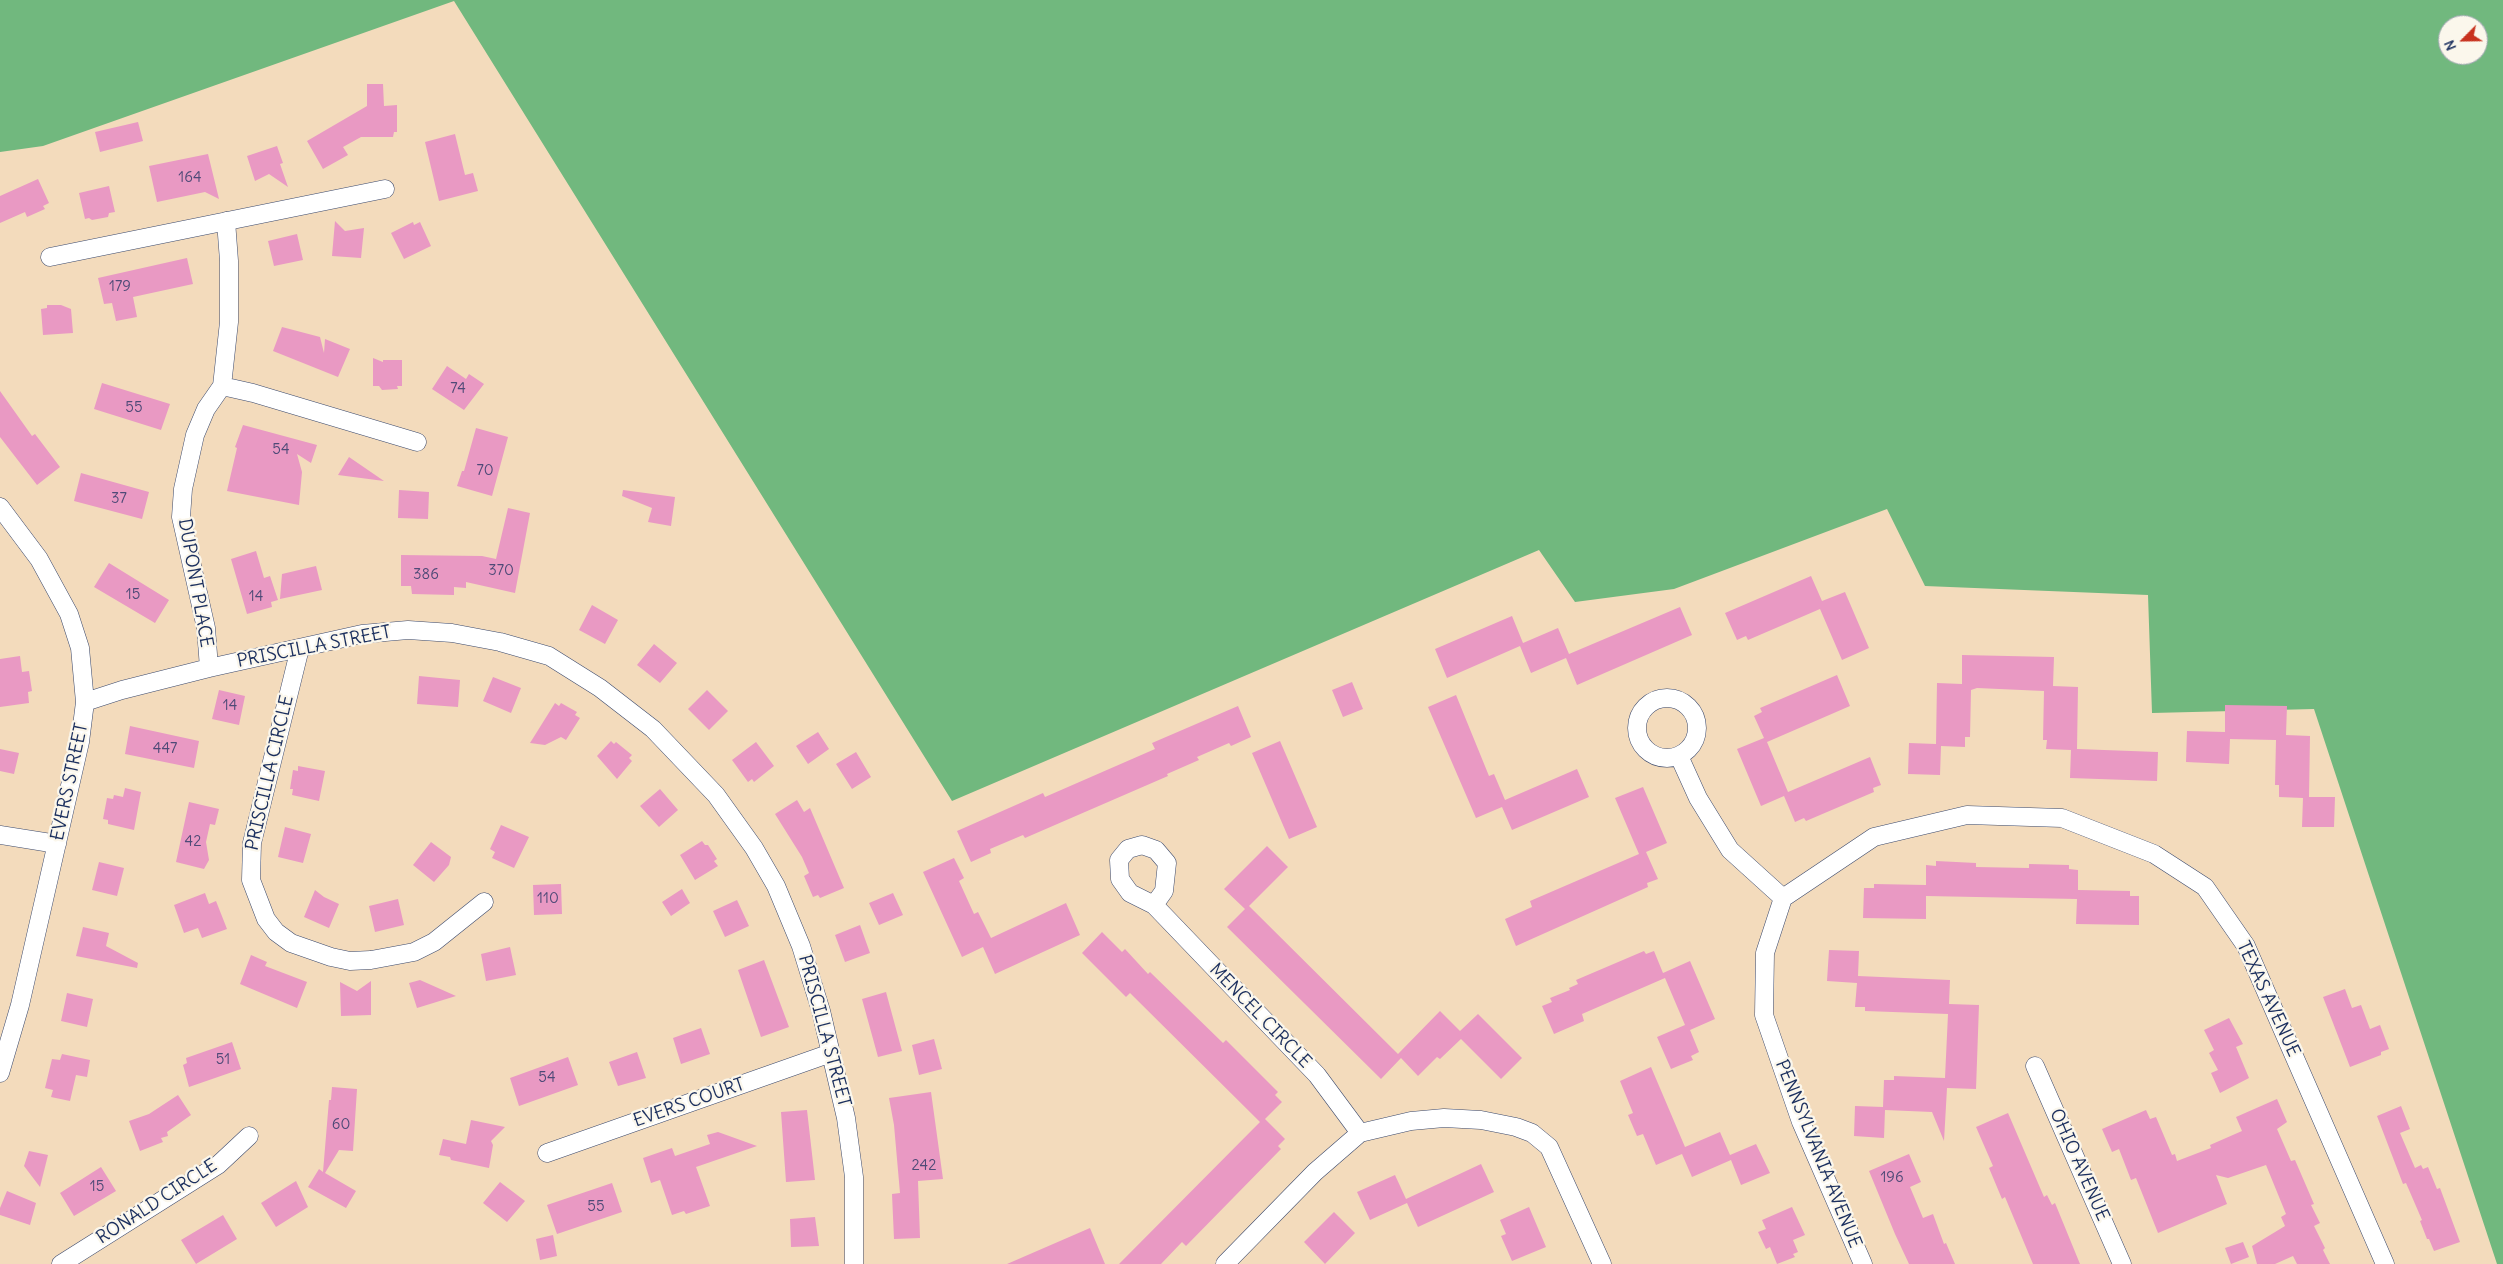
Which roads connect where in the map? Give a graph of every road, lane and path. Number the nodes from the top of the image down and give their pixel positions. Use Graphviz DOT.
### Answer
graph roads {
  1 [pos="385,189"];
  2 [pos="226,221"];
  3 [pos="50,257"];
  4 [pos="222,386"];
  5 [pos="416,442"];
  6 [pos="0,507"];
  7 [pos="300,648"];
  8 [pos="209,668"];
  9 [pos="85,702"];
  10 [pos="1679,756"];
  11 [pos="0,835"];
  12 [pos="57,844"];
  13 [pos="1783,898"];
  14 [pos="484,902"];
  15 [pos="1154,905"];
  16 [pos="831,1053"];
  17 [pos="2035,1066"];
  18 [pos="0,1073"];
  19 [pos="1360,1133"];
  20 [pos="250,1136"];
  21 [pos="547,1153"];
  22 [pos="61,1264"];
  23 [pos="854,1264"];
  24 [pos="1225,1264"];
  25 [pos="1602,1264"];
  26 [pos="1863,1264"];
  27 [pos="2122,1264"];
  28 [pos="2385,1264"];
  1 -- 2 [label="street"];
  2 -- 3 [label="street"];
  2 -- 4 [label="street, DUPONT PLACE"];
  4 -- 5 [label="street"];
  4 -- 8 [label="street, DUPONT PLACE"];
  6 -- 9 [label="street, EVERS STREET"];
  7 -- 8 [label="street, PRISCILLA STREET"];
  7 -- 14 [label="street, PRISCILLA CIRCLE"];
  7 -- 16 [label="street, PRISCILLA STREET"];
  8 -- 9 [label="street, PRISCILLA STREET"];
  9 -- 12 [label="street, EVERS STREET"];
  10 -- 13 [label="street"];
  11 -- 12 [label="street"];
  12 -- 18 [label="street, EVERS STREET"];
  13 -- 26 [label="street, PENNSYLVANIA AVENUE"];
  13 -- 28 [label="street, TEXAS AVENUE"];
  15 -- 19 [label="street, MENCEL CIRCLE"];
  16 -- 21 [label="street, EVERS COURT"];
  16 -- 23 [label="street, PRISCILLA STREET"];
  17 -- 27 [label="street, OHIO AVENUE"];
  19 -- 24 [label="street"];
  19 -- 25 [label="street"];
  20 -- 22 [label="street, RONALD CIRCLE"];
}
